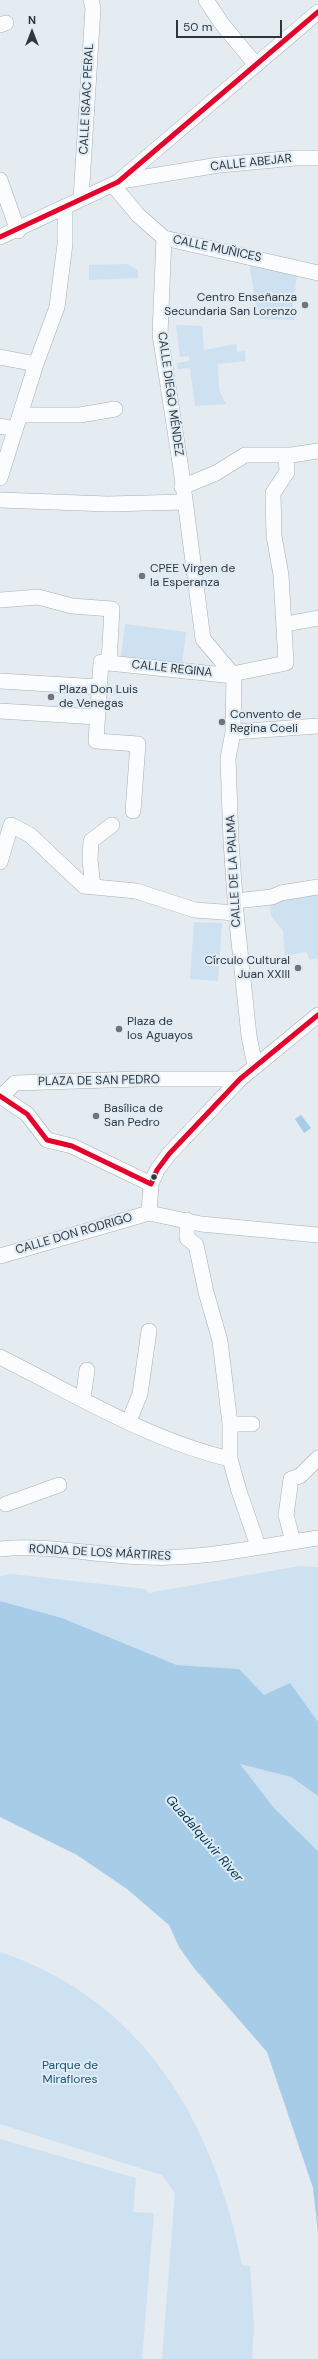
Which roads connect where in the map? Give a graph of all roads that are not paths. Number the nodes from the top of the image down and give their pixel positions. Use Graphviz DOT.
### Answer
graph roads {
  1 [pos="91,0"];
  2 [pos="206,0"];
  3 [pos="318,12"];
  4 [pos="256,65"];
  5 [pos="315,158"];
  6 [pos="0,180"];
  7 [pos="115,183"];
  8 [pos="81,199"];
  9 [pos="65,208"];
  10 [pos="18,230"];
  11 [pos="0,237"];
  12 [pos="164,238"];
  13 [pos="318,273"];
  14 [pos="0,357"];
  15 [pos="36,364"];
  16 [pos="115,409"];
  17 [pos="20,415"];
  18 [pos="0,426"];
  19 [pos="15,429"];
  20 [pos="318,451"];
  21 [pos="286,456"];
  22 [pos="0,478"];
  23 [pos="183,494"];
  24 [pos="0,500"];
  25 [pos="0,600"];
  26 [pos="318,618"];
  27 [pos="286,624"];
  28 [pos="109,663"];
  29 [pos="234,676"];
  30 [pos="0,681"];
  31 [pos="99,683"];
  32 [pos="0,711"];
  33 [pos="97,720"];
  34 [pos="318,726"];
  35 [pos="233,732"];
  36 [pos="133,811"];
  37 [pos="112,825"];
  38 [pos="0,862"];
  39 [pos="93,887"];
  40 [pos="318,887"];
  41 [pos="235,907"];
  42 [pos="318,1015"];
  43 [pos="255,1066"];
  44 [pos="240,1079"];
  45 [pos="1,1097"];
  46 [pos="151,1184"];
  47 [pos="149,1213"];
  48 [pos="187,1220"];
  49 [pos="318,1235"];
  50 [pos="0,1256"];
  51 [pos="149,1331"];
  52 [pos="0,1357"];
  53 [pos="87,1370"];
  54 [pos="82,1399"];
  55 [pos="129,1421"];
  56 [pos="230,1424"];
  57 [pos="252,1424"];
  58 [pos="318,1458"];
  59 [pos="230,1459"];
  60 [pos="59,1485"];
  61 [pos="2,1506"];
  62 [pos="290,1534"];
  63 [pos="318,1538"];
  64 [pos="258,1546"];
  65 [pos="0,1549"];
  1 -- 8 [label="street, CALLE ISAAC PERAL"];
  2 -- 4 [label="street"];
  3 -- 4 [label="street"];
  4 -- 7 [label="street"];
  5 -- 7 [label="street, CALLE ABEJAR"];
  6 -- 10 [label="street"];
  7 -- 8 [label="street"];
  7 -- 12 [label="street, CALLE MUÑICES"];
  8 -- 9 [label="street"];
  9 -- 10 [label="street"];
  9 -- 15 [label="street"];
  10 -- 11 [label="street"];
  12 -- 13 [label="street, CALLE MUÑICES"];
  12 -- 23 [label="street, CALLE DIEGO MÉNDEZ"];
  14 -- 15 [label="street"];
  15 -- 17 [label="street"];
  16 -- 17 [label="street"];
  17 -- 19 [label="street"];
  18 -- 19 [label="street"];
  19 -- 22 [label="street"];
  20 -- 21 [label="street"];
  21 -- 23 [label="street"];
  21 -- 27 [label="street"];
  23 -- 24 [label="street"];
  23 -- 29 [label="street, CALLE DIEGO MÉNDEZ"];
  25 -- 28 [label="street"];
  26 -- 27 [label="street"];
  27 -- 29 [label="street"];
  28 -- 29 [label="street, CALLE REGINA"];
  28 -- 31 [label="street"];
  29 -- 35 [label="street, CALLE DE LA PALMA"];
  30 -- 31 [label="street"];
  31 -- 33 [label="street"];
  32 -- 33 [label="street"];
  33 -- 36 [label="street"];
  34 -- 35 [label="street"];
  35 -- 41 [label="street, CALLE DE LA PALMA"];
  37 -- 39 [label="street"];
  38 -- 39 [label="street"];
  39 -- 41 [label="street"];
  40 -- 41 [label="street"];
  41 -- 43 [label="street, CALLE DE LA PALMA"];
  42 -- 43 [label="street"];
  43 -- 44 [label="street"];
  44 -- 45 [label="street, PLAZA DE SAN PEDRO"];
  44 -- 46 [label="street"];
  45 -- 46 [label="street, PLAZA DE SAN PEDRO"];
  46 -- 47 [label="street"];
  47 -- 48 [label="street"];
  47 -- 50 [label="street, CALLE DON RODRIGO"];
  48 -- 49 [label="street"];
  48 -- 56 [label="street"];
  51 -- 55 [label="street"];
  52 -- 54 [label="street"];
  53 -- 54 [label="street"];
  54 -- 55 [label="street"];
  55 -- 59 [label="street"];
  56 -- 57 [label="street"];
  56 -- 59 [label="street"];
  58 -- 62 [label="street"];
  59 -- 64 [label="street"];
  60 -- 61 [label="street"];
  63 -- 64 [label="street, RONDA DE LOS MÁRTIRES"];
  64 -- 65 [label="street, RONDA DE LOS MÁRTIRES"];
}
